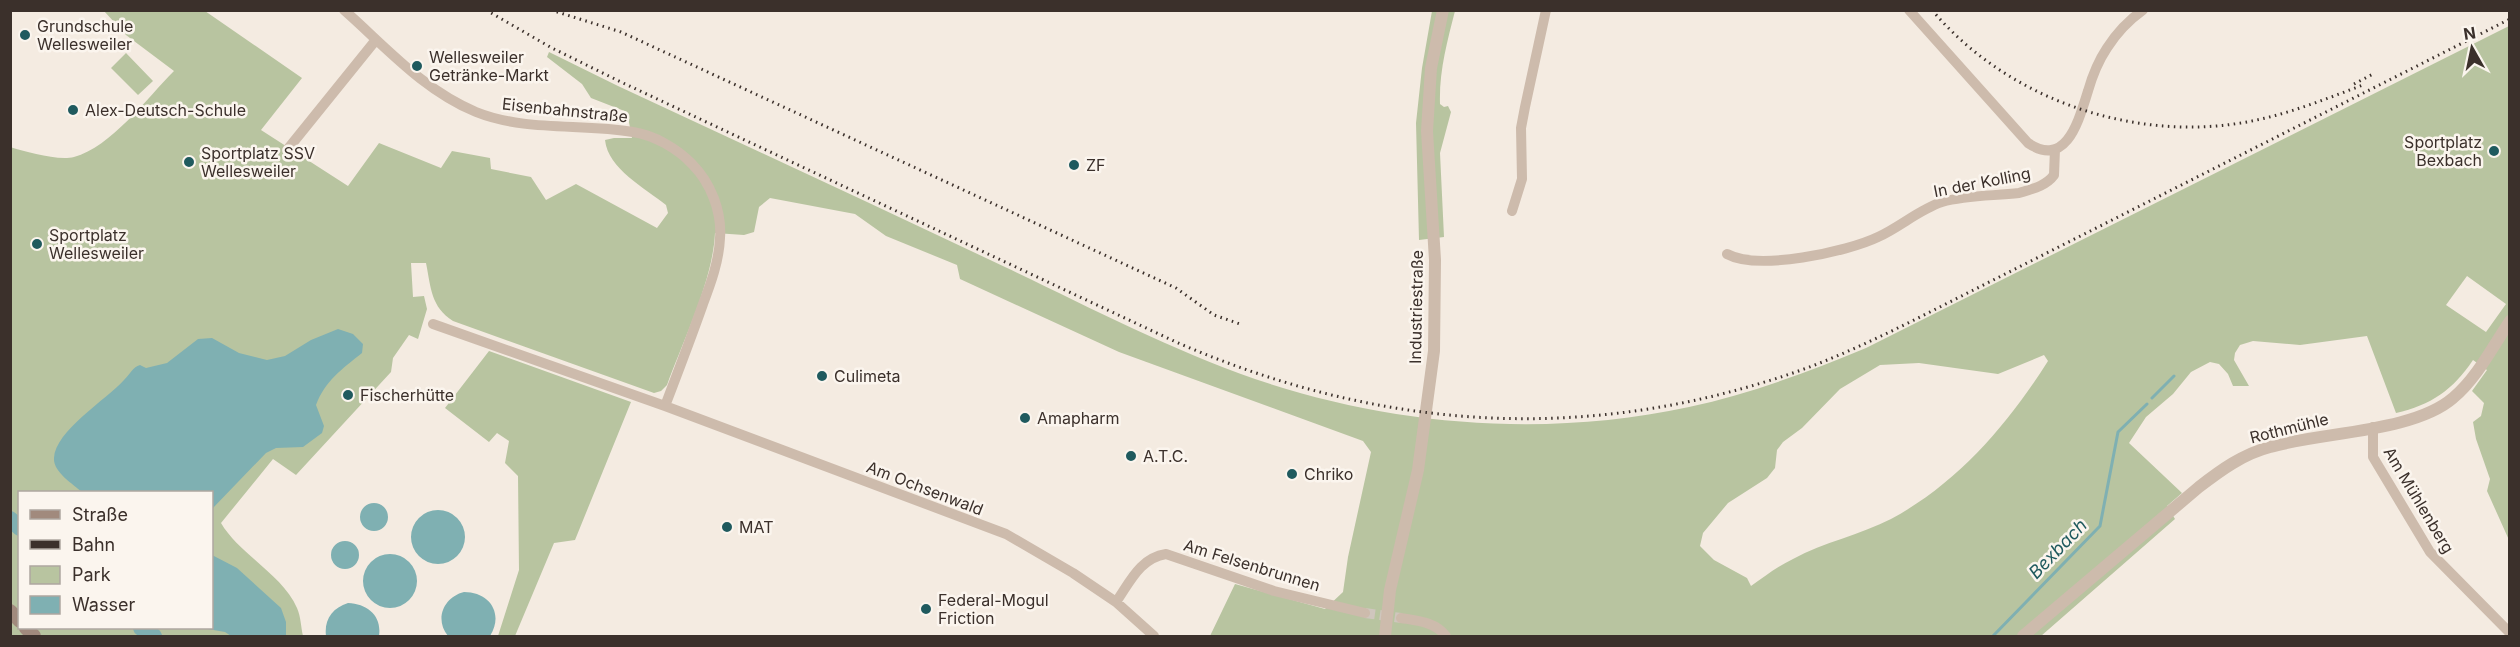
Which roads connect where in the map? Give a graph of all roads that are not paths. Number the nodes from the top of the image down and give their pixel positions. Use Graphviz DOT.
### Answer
graph roads {
  1 [pos="344,10"];
  2 [pos="1443,10"];
  3 [pos="1546,10"];
  4 [pos="1910,10"];
  5 [pos="2143,10"];
  6 [pos="375,41"];
  7 [pos="2055,149"];
  8 [pos="287,150"];
  9 [pos="1512,211"];
  10 [pos="1727,254"];
  11 [pos="2510,321"];
  12 [pos="432,324"];
  13 [pos="665,406"];
  14 [pos="2373,427"];
  15 [pos="1116,602"];
  16 [pos="1365,613"];
  17 [pos="1401,618"];
  18 [pos="2510,633"];
  19 [pos="1155,636"];
  20 [pos="1385,636"];
  21 [pos="1446,636"];
  22 [pos="2023,636"];
  1 -- 6 [label="street, Eisenbahnstraße"];
  2 -- 20 [label="street, Industriestraße"];
  3 -- 9 [label="street"];
  4 -- 7 [label="street, In der Kolling"];
  5 -- 7 [label="street"];
  6 -- 8 [label="street"];
  6 -- 13 [label="street, Eisenbahnstraße"];
  7 -- 10 [label="street, In der Kolling"];
  11 -- 14 [label="street, Rothmühle"];
  12 -- 13 [label="street, Am Ochsenwald"];
  13 -- 15 [label="street, Am Ochsenwald"];
  14 -- 18 [label="street, Am Mühlenberg"];
  14 -- 22 [label="street, Rothmühle"];
  15 -- 16 [label="street, Am Felsenbrunnen"];
  15 -- 19 [label="street, Am Ochsenwald"];
  17 -- 21 [label="street"];
}
